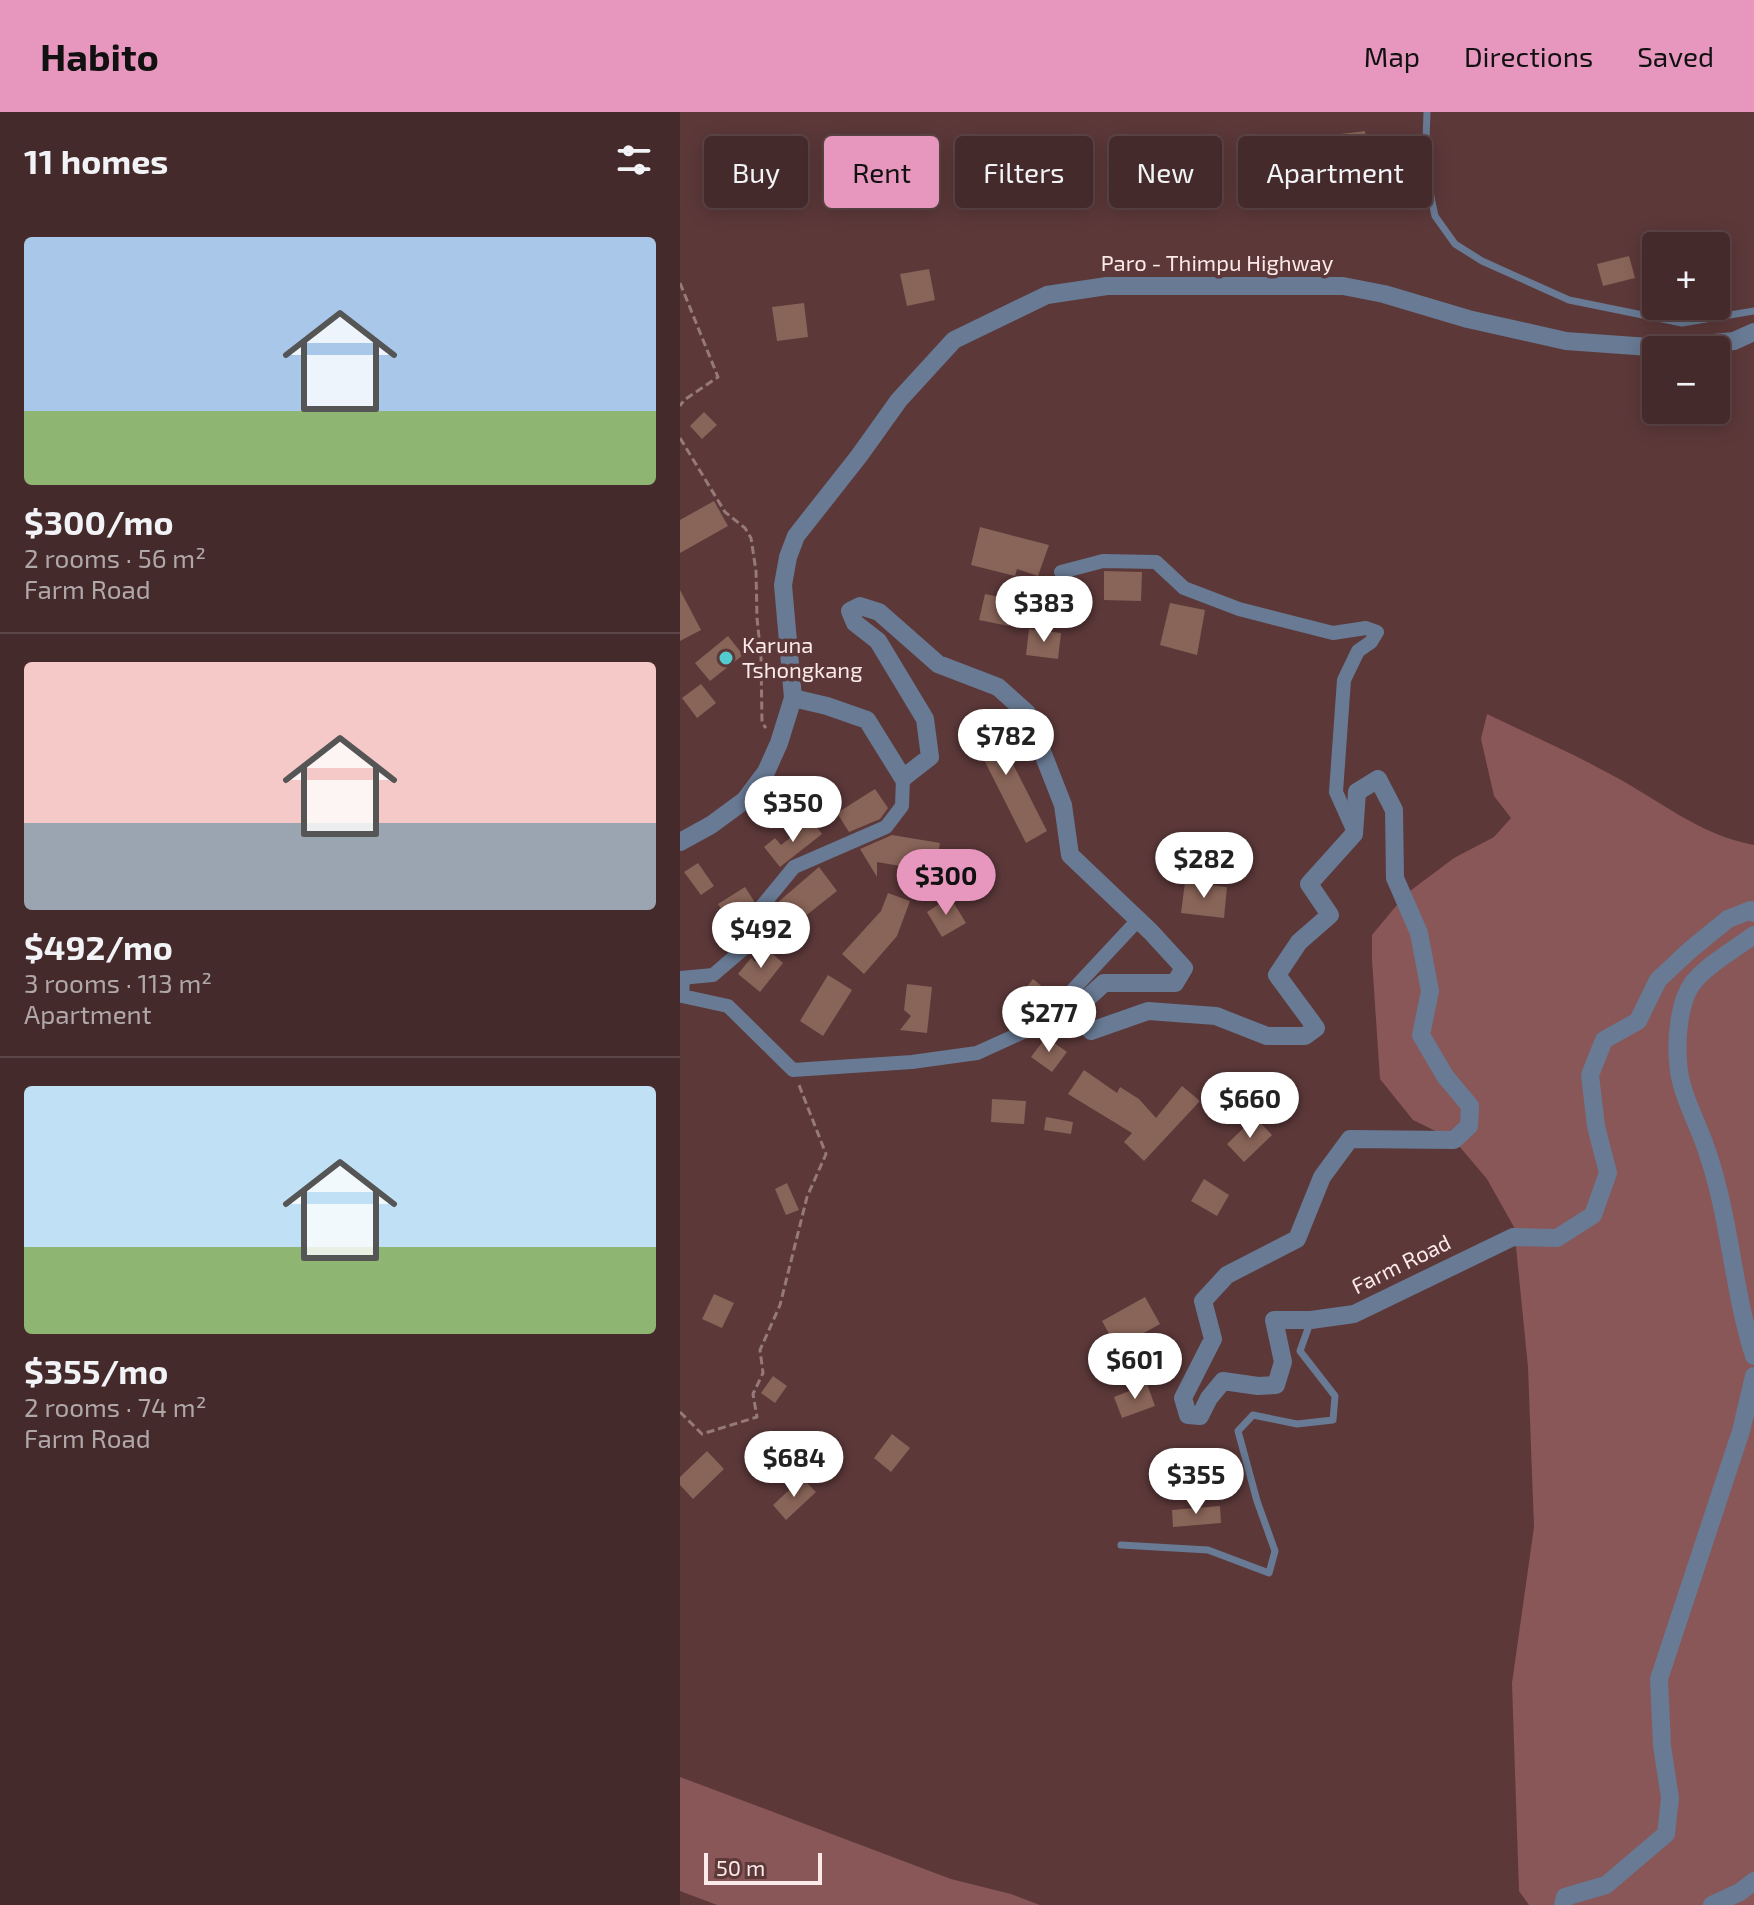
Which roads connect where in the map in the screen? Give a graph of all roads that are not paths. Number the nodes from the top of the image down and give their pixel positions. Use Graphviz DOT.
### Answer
graph roads {
  1 [pos="1427,112"];
  2 [pos="1754,311"];
  3 [pos="1754,332"];
  4 [pos="1061,572"];
  5 [pos="793,698"];
  6 [pos="903,778"];
  7 [pos="1354,834"];
  8 [pos="680,842"];
  9 [pos="1754,913"];
  10 [pos="1138,920"];
  11 [pos="1754,935"];
  12 [pos="682,978"];
  13 [pos="1311,1320"];
  14 [pos="1754,1356"];
  15 [pos="1754,1376"];
  16 [pos="1121,1545"];
  17 [pos="1754,1881"];
  18 [pos="1563,1905"];
  19 [pos="1712,1905"];
  1 -- 2 [label="lane"];
  3 -- 5 [label="street, Paro - Thimpu Highway"];
  4 -- 7 [label="street"];
  5 -- 6 [label="street"];
  5 -- 8 [label="street, Paro - Thimpu Highway"];
  6 -- 10 [label="street"];
  6 -- 12 [label="street"];
  7 -- 10 [label="street"];
  7 -- 13 [label="street, Farm Road"];
  9 -- 13 [label="street, Farm Road"];
  10 -- 12 [label="street"];
  11 -- 14 [label="street"];
  13 -- 16 [label="lane"];
  15 -- 18 [label="street"];
  17 -- 19 [label="street"];
}
